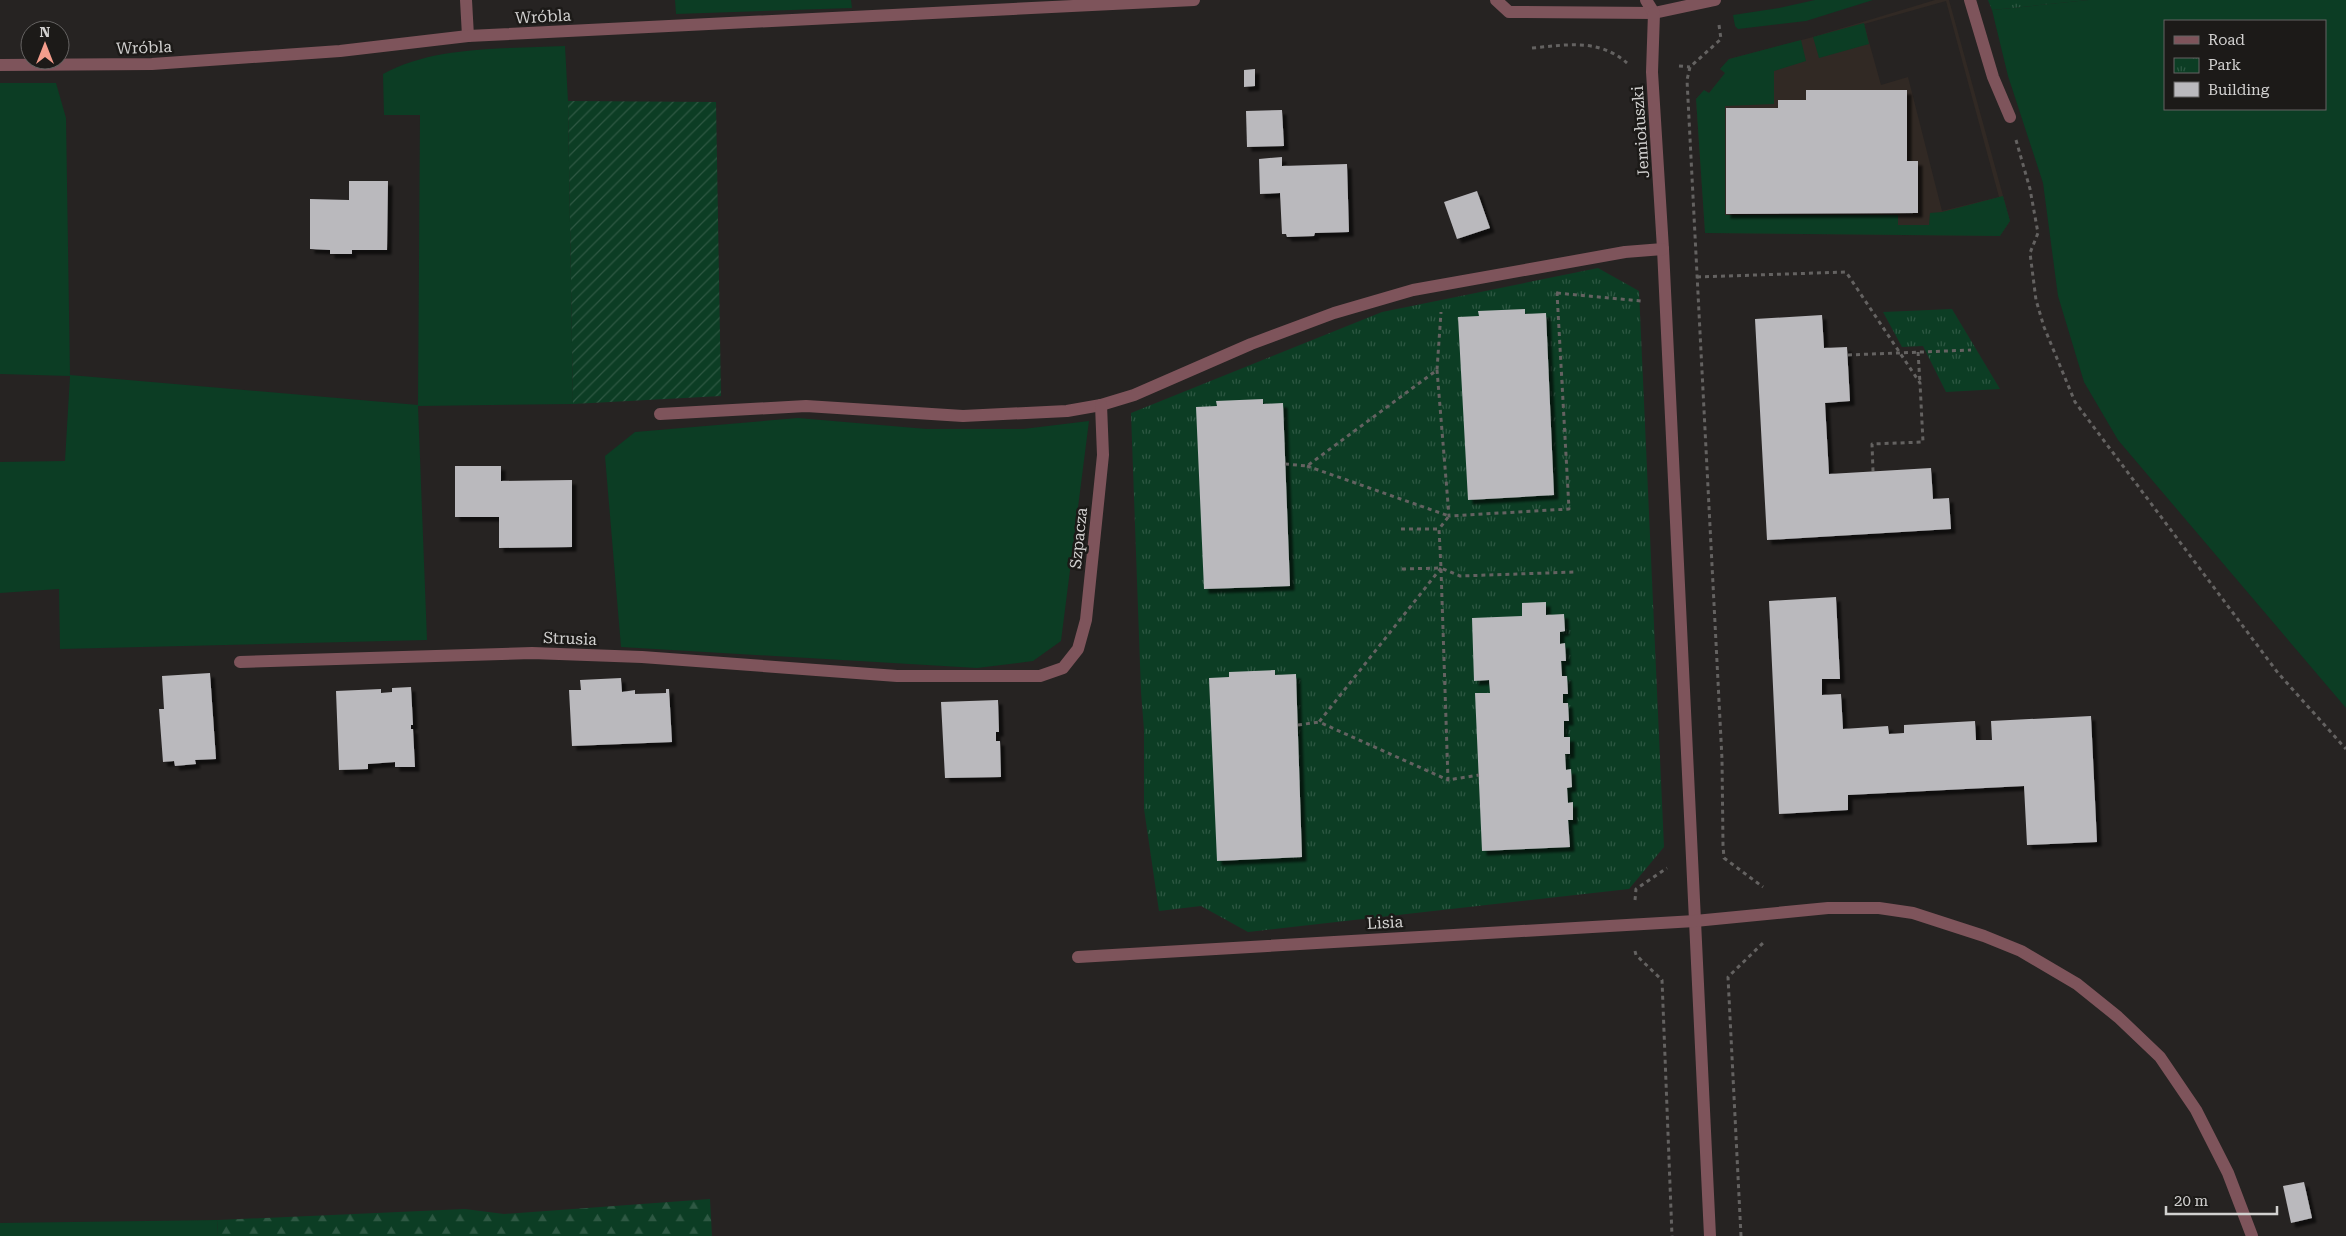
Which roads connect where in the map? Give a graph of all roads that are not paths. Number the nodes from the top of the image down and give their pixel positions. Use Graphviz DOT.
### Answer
graph roads {
  1 [pos="466,0"];
  2 [pos="1194,0"];
  3 [pos="1496,0"];
  4 [pos="1646,0"];
  5 [pos="1715,0"];
  6 [pos="1970,0"];
  7 [pos="1070,4"];
  8 [pos="1654,13"];
  9 [pos="468,36"];
  10 [pos="0,65"];
  11 [pos="2010,117"];
  12 [pos="1663,249"];
  13 [pos="1101,405"];
  14 [pos="660,414"];
  15 [pos="240,662"];
  16 [pos="1063,668"];
  17 [pos="1695,920"];
  18 [pos="1078,957"];
  19 [pos="1710,1236"];
  20 [pos="2252,1236"];
  1 -- 9 [label="street"];
  2 -- 7 [label="street, Wróbla"];
  3 -- 8 [label="street"];
  4 -- 8 [label="street"];
  5 -- 8 [label="street"];
  6 -- 11 [label="street"];
  7 -- 9 [label="street, Wróbla"];
  8 -- 12 [label="street, Jemiołuszki"];
  9 -- 10 [label="street, Wróbla"];
  12 -- 13 [label="street"];
  12 -- 17 [label="street, Jemiołuszki"];
  13 -- 14 [label="street"];
  13 -- 16 [label="street, Szpacza"];
  15 -- 16 [label="street, Strusia"];
  17 -- 18 [label="street, Lisia"];
  17 -- 19 [label="street, Jemiołuszki"];
  17 -- 20 [label="street, Lisia"];
}
